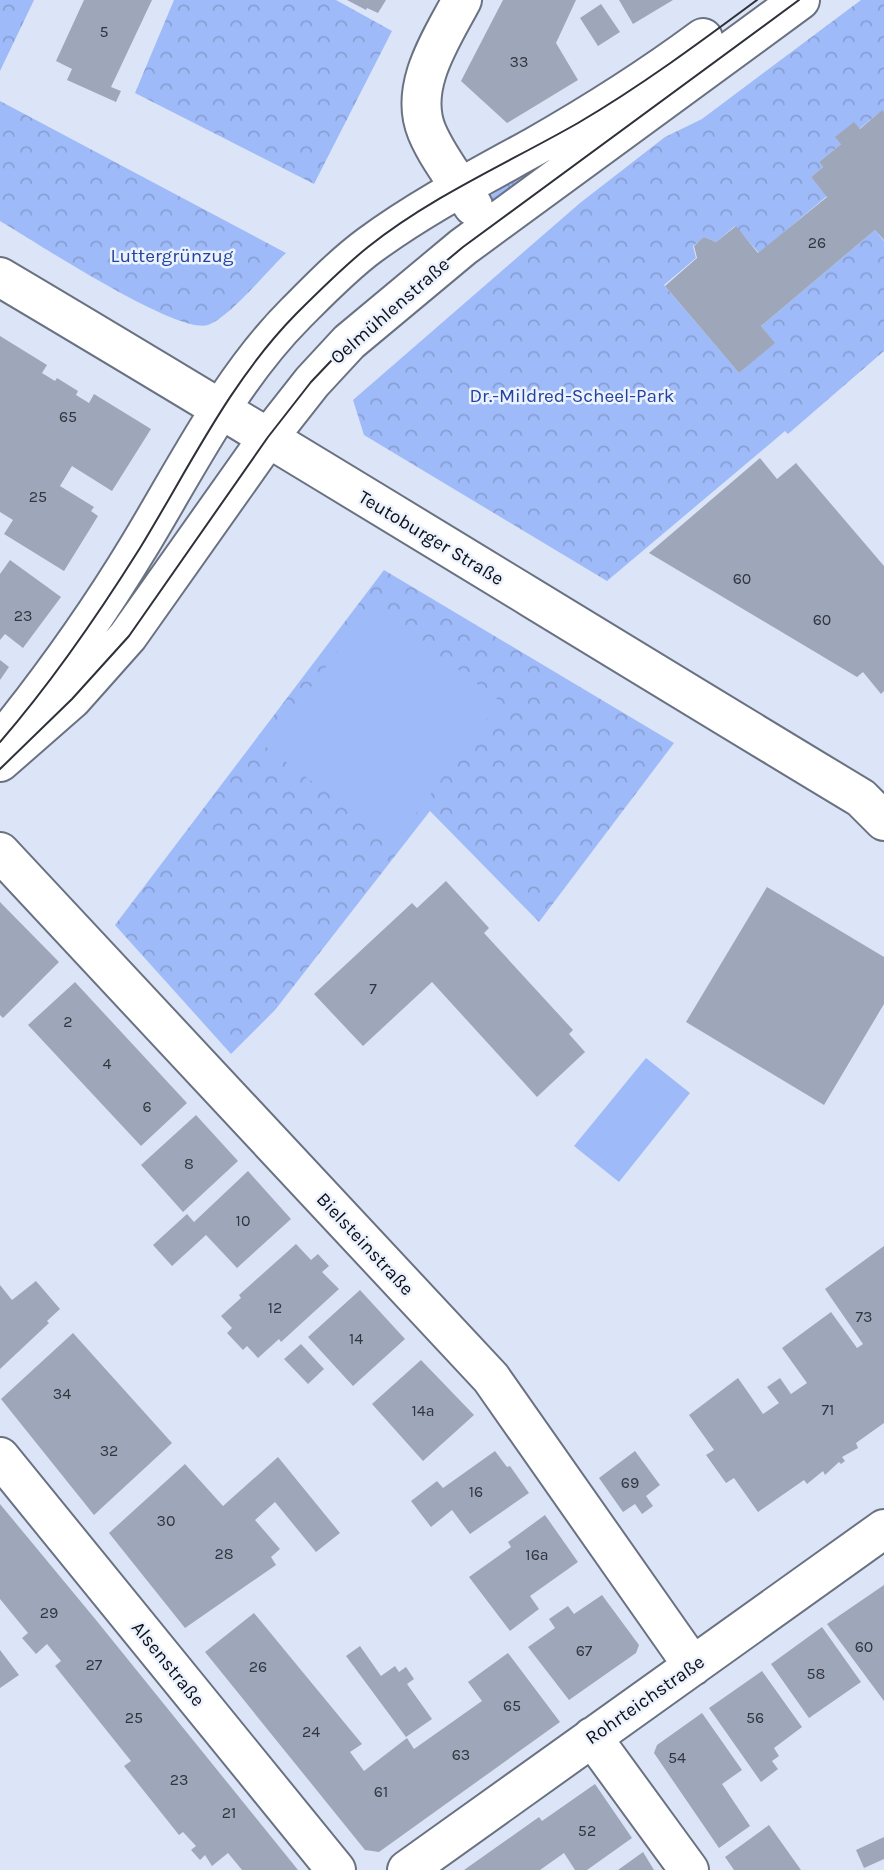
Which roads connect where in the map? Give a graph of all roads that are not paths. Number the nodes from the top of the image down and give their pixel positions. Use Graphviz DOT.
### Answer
graph roads {
  1 [pos="462,0"];
  2 [pos="756,0"];
  3 [pos="800,0"];
  4 [pos="460,186"];
  5 [pos="488,229"];
  6 [pos="0,277"];
  7 [pos="221,409"];
  8 [pos="268,438"];
  9 [pos="0,744"];
  10 [pos="0,762"];
  11 [pos="876,807"];
  12 [pos="0,852"];
  13 [pos="0,1457"];
  14 [pos="884,1529"];
  15 [pos="693,1666"];
  16 [pos="592,1737"];
  17 [pos="336,1870"];
  18 [pos="407,1870"];
  19 [pos="689,1870"];
  1 -- 4 [label="street"];
  2 -- 4 [label="street"];
  3 -- 5 [label="street, Oelmühlenstraße"];
  4 -- 5 [label="street"];
  4 -- 7 [label="street"];
  5 -- 8 [label="street, Oelmühlenstraße"];
  6 -- 7 [label="street, Teutoburger Straße"];
  7 -- 8 [label="street, Teutoburger Straße"];
  7 -- 9 [label="street"];
  8 -- 10 [label="street, Oelmühlenstraße"];
  8 -- 11 [label="street, Teutoburger Straße"];
  12 -- 15 [label="street, Bielsteinstraße"];
  13 -- 17 [label="street, Alsenstraße"];
  14 -- 15 [label="street, Rohrteichstraße"];
  15 -- 16 [label="street, Rohrteichstraße"];
  16 -- 18 [label="street, Rohrteichstraße"];
  16 -- 19 [label="street"];
}
